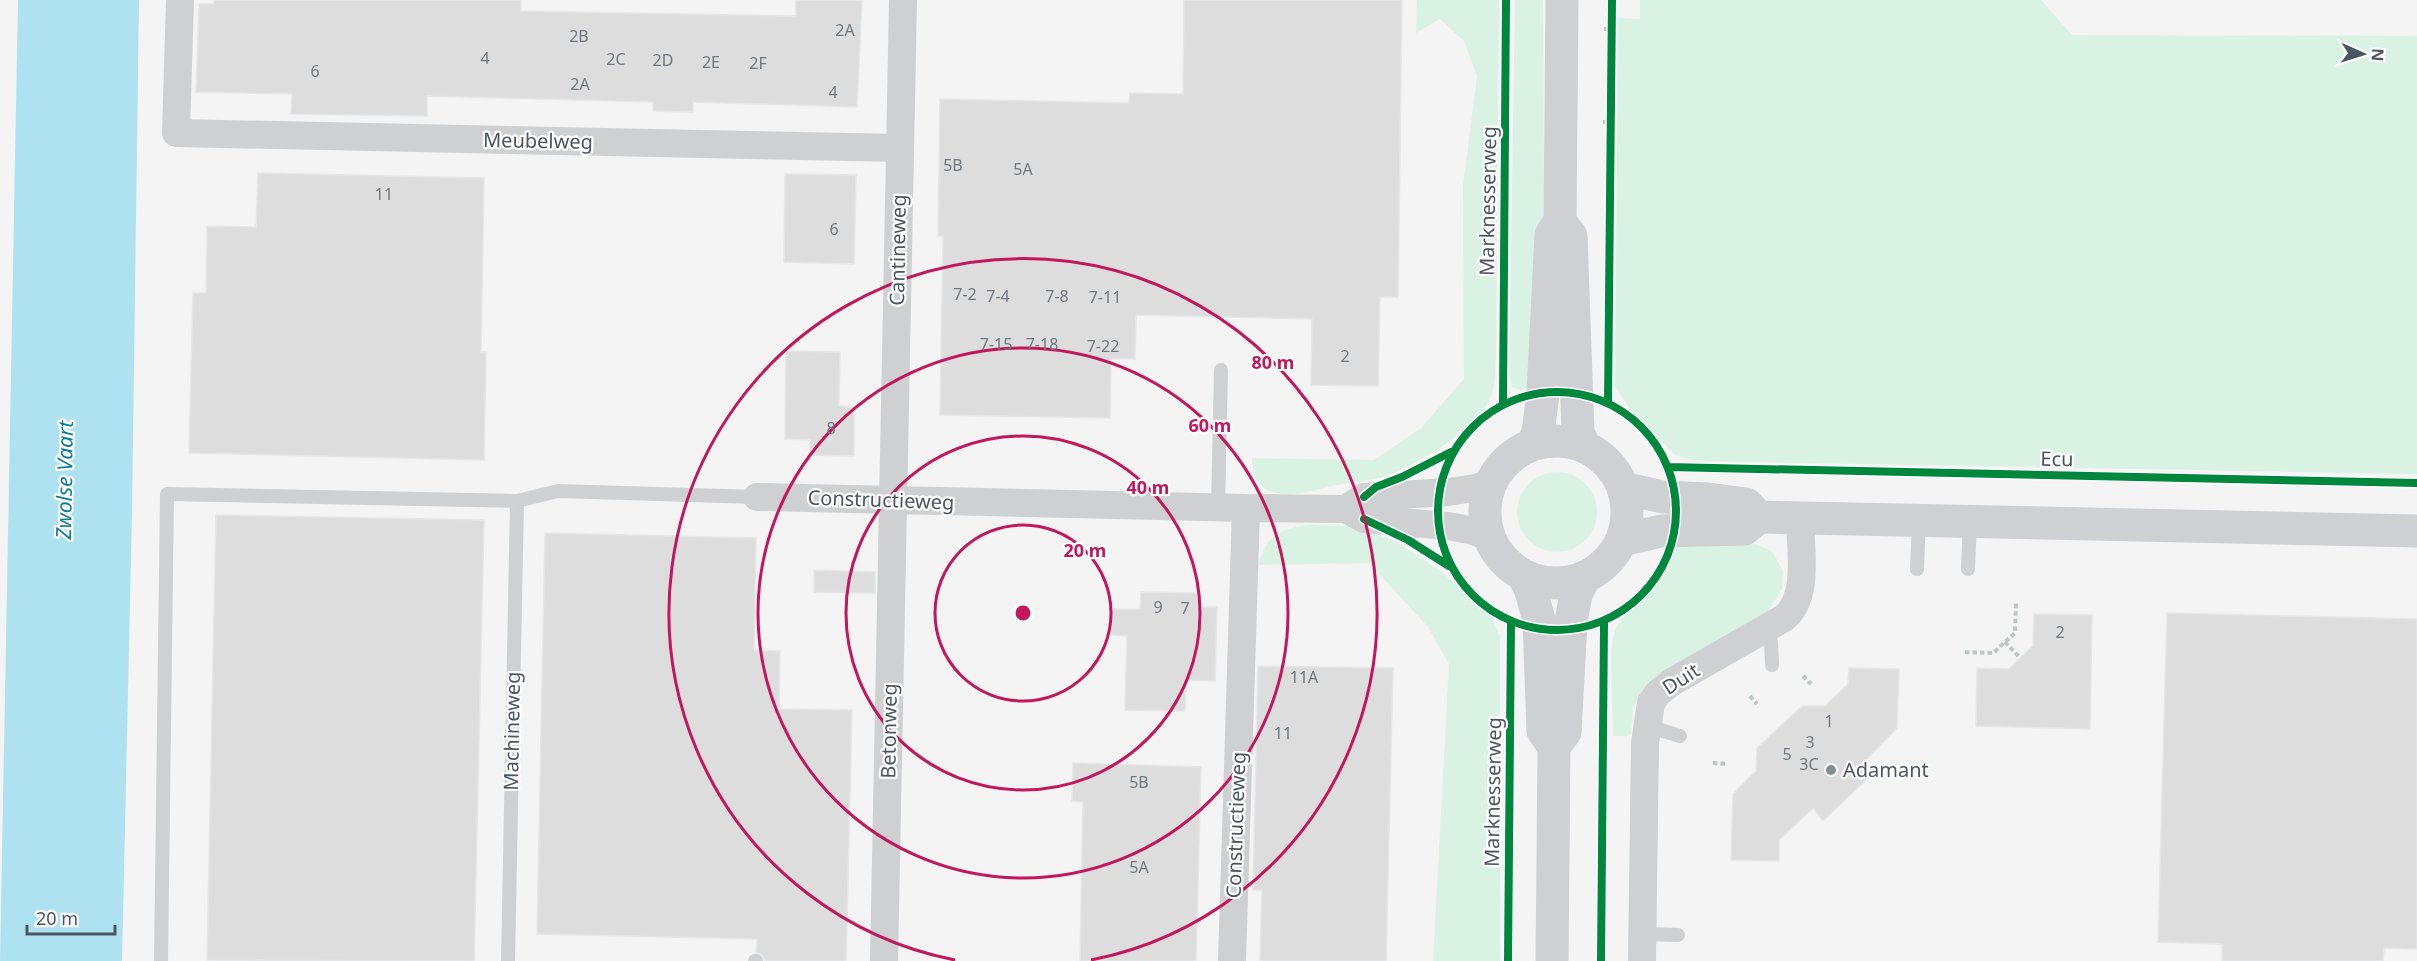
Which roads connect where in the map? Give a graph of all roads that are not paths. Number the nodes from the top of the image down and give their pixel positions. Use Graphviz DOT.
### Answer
graph roads {
  1 [pos="180,0"];
  2 [pos="903,0"];
  3 [pos="1562,0"];
  4 [pos="900,148"];
  5 [pos="1560,221"];
  6 [pos="1221,370"];
  7 [pos="1533,444"];
  8 [pos="1584,446"];
  9 [pos="1491,483"];
  10 [pos="1623,488"];
  11 [pos="758,497"];
  12 [pos="517,501"];
  13 [pos="892,501"];
  14 [pos="1218,508"];
  15 [pos="1246,508"];
  16 [pos="1346,509"];
  17 [pos="1758,517"];
  18 [pos="1800,518"];
  19 [pos="1919,520"];
  20 [pos="1970,521"];
  21 [pos="2417,531"];
  22 [pos="1490,538"];
  23 [pos="1622,540"];
  24 [pos="1917,569"];
  25 [pos="1968,569"];
  26 [pos="1524,576"];
  27 [pos="1584,578"];
  28 [pos="1764,630"];
  29 [pos="1772,665"];
  30 [pos="1647,726"];
  31 [pos="1680,736"];
  32 [pos="1554,747"];
  33 [pos="1678,935"];
  34 [pos="1643,948"];
  35 [pos="160,961"];
  36 [pos="508,961"];
  37 [pos="884,961"];
  38 [pos="1232,961"];
  39 [pos="1551,961"];
  1 -- 4 [label="street, Meubelweg"];
  2 -- 4 [label="street, Cantineweg"];
  3 -- 5 [label="main road"];
  4 -- 13 [label="street, Cantineweg"];
  5 -- 7 [label="main road"];
  5 -- 8 [label="main road"];
  6 -- 14 [label="lane"];
  7 -- 8 [label="main road"];
  7 -- 9 [label="main road"];
  8 -- 10 [label="main road"];
  9 -- 16 [label="street, Constructieweg"];
  9 -- 22 [label="main road"];
  10 -- 17 [label="main road"];
  10 -- 23 [label="main road"];
  11 -- 12 [label="lane, Constructieweg"];
  11 -- 13 [label="street, Constructieweg"];
  12 -- 35 [label="lane, Constructieweg"];
  12 -- 36 [label="lane, Machineweg"];
  13 -- 14 [label="street, Constructieweg"];
  13 -- 37 [label="street, Betonweg"];
  14 -- 15 [label="street, Constructieweg"];
  15 -- 16 [label="street, Constructieweg"];
  15 -- 38 [label="street, Constructieweg"];
  16 -- 22 [label="street, Constructieweg"];
  17 -- 18 [label="main road"];
  17 -- 23 [label="main road"];
  18 -- 19 [label="main road"];
  18 -- 28 [label="street, Duit"];
  19 -- 20 [label="main road"];
  19 -- 24 [label="lane"];
  20 -- 21 [label="main road"];
  20 -- 25 [label="lane"];
  22 -- 26 [label="main road"];
  23 -- 27 [label="main road"];
  26 -- 27 [label="main road"];
  26 -- 32 [label="main road"];
  27 -- 32 [label="main road"];
  28 -- 29 [label="lane"];
  28 -- 30 [label="street, Duit"];
  30 -- 31 [label="lane"];
  30 -- 34 [label="street, Duit"];
  32 -- 39 [label="main road"];
  33 -- 34 [label="lane"];
}
